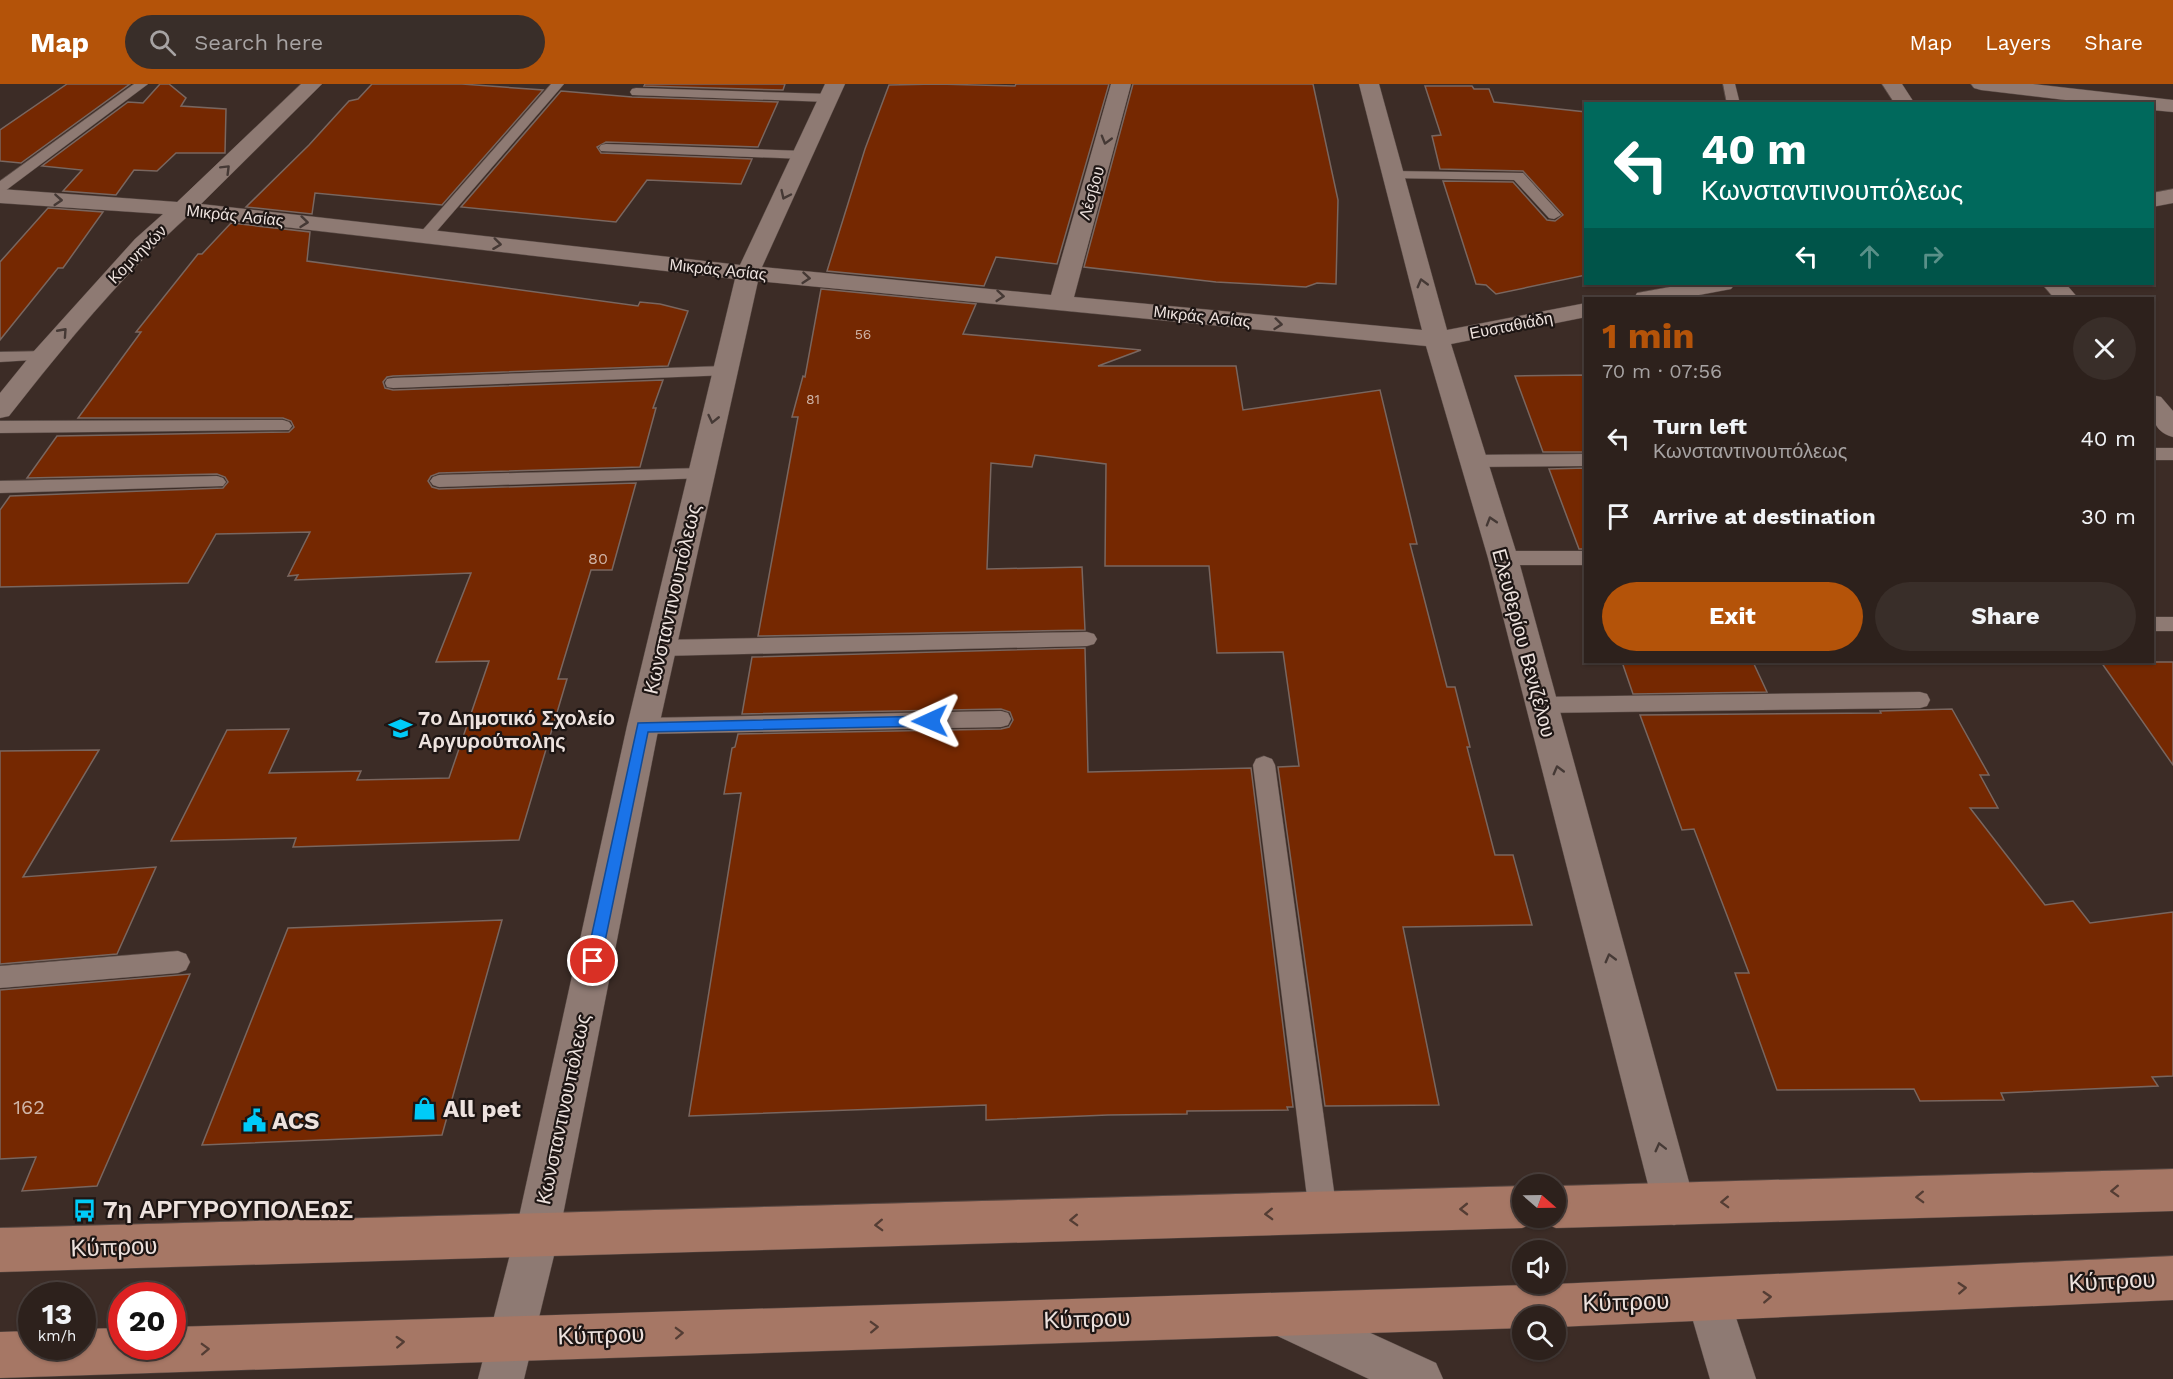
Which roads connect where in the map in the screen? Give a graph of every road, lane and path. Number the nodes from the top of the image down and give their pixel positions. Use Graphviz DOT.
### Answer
graph roads {
  1 [pos="142,84"];
  2 [pos="312,84"];
  3 [pos="558,84"];
  4 [pos="1121,84"];
  5 [pos="1370,84"];
  6 [pos="1729,84"];
  7 [pos="1892,84"];
  8 [pos="1981,84"];
  9 [pos="2049,88"];
  10 [pos="832,91"];
  11 [pos="636,92"];
  12 [pos="1734,102"];
  13 [pos="1904,102"];
  14 [pos="2145,102"];
  15 [pos="2154,103"];
  16 [pos="2173,106"];
  17 [pos="606,148"];
  18 [pos="804,155"];
  19 [pos="1394,175"];
  20 [pos="0,188"];
  21 [pos="0,196"];
  22 [pos="2173,196"];
  23 [pos="2154,200"];
  24 [pos="183,209"];
  25 [pos="1554,215"];
  26 [pos="424,236"];
  27 [pos="748,273"];
  28 [pos="1718,285"];
  29 [pos="2055,285"];
  30 [pos="1652,297"];
  31 [pos="2065,297"];
  32 [pos="1061,302"];
  33 [pos="1584,310"];
  34 [pos="1437,339"];
  35 [pos="43,356"];
  36 [pos="0,357"];
  37 [pos="724,371"];
  38 [pos="393,383"];
  39 [pos="2154,405"];
  40 [pos="0,410"];
  41 [pos="283,426"];
  42 [pos="0,427"];
  43 [pos="2173,428"];
  44 [pos="2154,454"];
  45 [pos="2173,454"];
  46 [pos="1584,460"];
  47 [pos="1473,461"];
  48 [pos="701,474"];
  49 [pos="439,481"];
  50 [pos="218,482"];
  51 [pos="0,487"];
  52 [pos="1503,558"];
  53 [pos="1584,558"];
  54 [pos="2154,624"];
  55 [pos="2173,624"];
  56 [pos="1087,639"];
  57 [pos="661,648"];
  58 [pos="1920,700"];
  59 [pos="1540,705"];
  60 [pos="1001,719"];
  61 [pos="643,726"];
  62 [pos="1264,765"];
  63 [pos="178,962"];
  64 [pos="0,976"];
  65 [pos="2173,1190"];
  66 [pos="1674,1204"];
  67 [pos="1566,1207"];
  68 [pos="1512,1208"];
  69 [pos="1323,1213"];
  70 [pos="537,1235"];
  71 [pos="0,1250"];
  72 [pos="2173,1278"];
  73 [pos="1709,1300"];
  74 [pos="1279,1313"];
  75 [pos="0,1355"];
  76 [pos="507,1358"];
  77 [pos="1420,1379"];
  78 [pos="1733,1379"];
  1 -- 20 [label="lane"];
  24 -- 2 [label="street, Κομνηνών, one-way"];
  3 -- 26 [label="lane"];
  4 -- 32 [label="street, Λέσβου, one-way"];
  5 -- 19 [label="street, Ελευθερίου Βενιζέλου"];
  6 -- 12 [label="lane"];
  7 -- 13 [label="street"];
  8 -- 9 [label="street"];
  9 -- 14 [label="street"];
  10 -- 11 [label="lane"];
  10 -- 18 [label="street, Κωνσταντινουπόλεως"];
  15 -- 16 [label="street"];
  17 -- 18 [label="lane"];
  18 -- 27 [label="street, Κωνσταντινουπόλεως, one-way"];
  19 -- 25 [label="lane"];
  34 -- 19 [label="street, Ελευθερίου Βενιζέλου, one-way"];
  21 -- 24 [label="street, Μικράς Ασίας, one-way"];
  22 -- 23 [label="street"];
  24 -- 26 [label="street, Μικράς Ασίας, one-way"];
  35 -- 24 [label="street, Κομνηνών, one-way"];
  26 -- 27 [label="street, Μικράς Ασίας, one-way"];
  27 -- 32 [label="street, Μικράς Ασίας, one-way"];
  27 -- 37 [label="street, Κωνσταντινουπόλεως"];
  28 -- 30 [label="street"];
  29 -- 31 [label="street"];
  32 -- 34 [label="street, Μικράς Ασίας, one-way"];
  33 -- 34 [label="street, Ευσταθιάδη"];
  34 -- 47 [label="street, Ελευθερίου Βενιζέλου"];
  35 -- 36 [label="lane"];
  35 -- 40 [label="street, Κομνηνών"];
  37 -- 38 [label="lane"];
  37 -- 48 [label="street, Κωνσταντινουπόλεως, one-way"];
  39 -- 43 [label="street"];
  41 -- 42 [label="lane"];
  44 -- 45 [label="lane"];
  46 -- 47 [label="lane"];
  52 -- 47 [label="street, Ελευθερίου Βενιζέλου, one-way"];
  48 -- 49 [label="lane"];
  48 -- 57 [label="street, Κωνσταντινουπόλεως"];
  50 -- 51 [label="lane"];
  52 -- 53 [label="lane"];
  52 -- 59 [label="street, Ελευθερίου Βενιζέλου"];
  54 -- 55 [label="lane"];
  56 -- 57 [label="lane"];
  57 -- 61 [label="street, Κωνσταντινουπόλεως"];
  58 -- 59 [label="lane"];
  66 -- 59 [label="street, Ελευθερίου Βενιζέλου, one-way"];
  60 -- 61 [label="lane"];
  61 -- 70 [label="street, Κωνσταντινουπόλεως"];
  62 -- 69 [label="lane"];
  63 -- 64 [label="lane"];
  65 -- 66 [label="main road, one-way"];
  66 -- 67 [label="main road"];
  68 -- 69 [label="main road, Κύπρου, one-way"];
  69 -- 70 [label="main road, Κύπρου, one-way"];
  70 -- 71 [label="main road, Κύπρου"];
  70 -- 76 [label="street, Κωνσταντινουπόλεως"];
  73 -- 72 [label="main road, Κύπρου, one-way"];
  73 -- 74 [label="main road, Κύπρου"];
  73 -- 78 [label="street"];
  76 -- 74 [label="main road, Κύπρου, one-way"];
  74 -- 77 [label="street"];
  75 -- 76 [label="main road, Κύπρου, one-way"];
}
